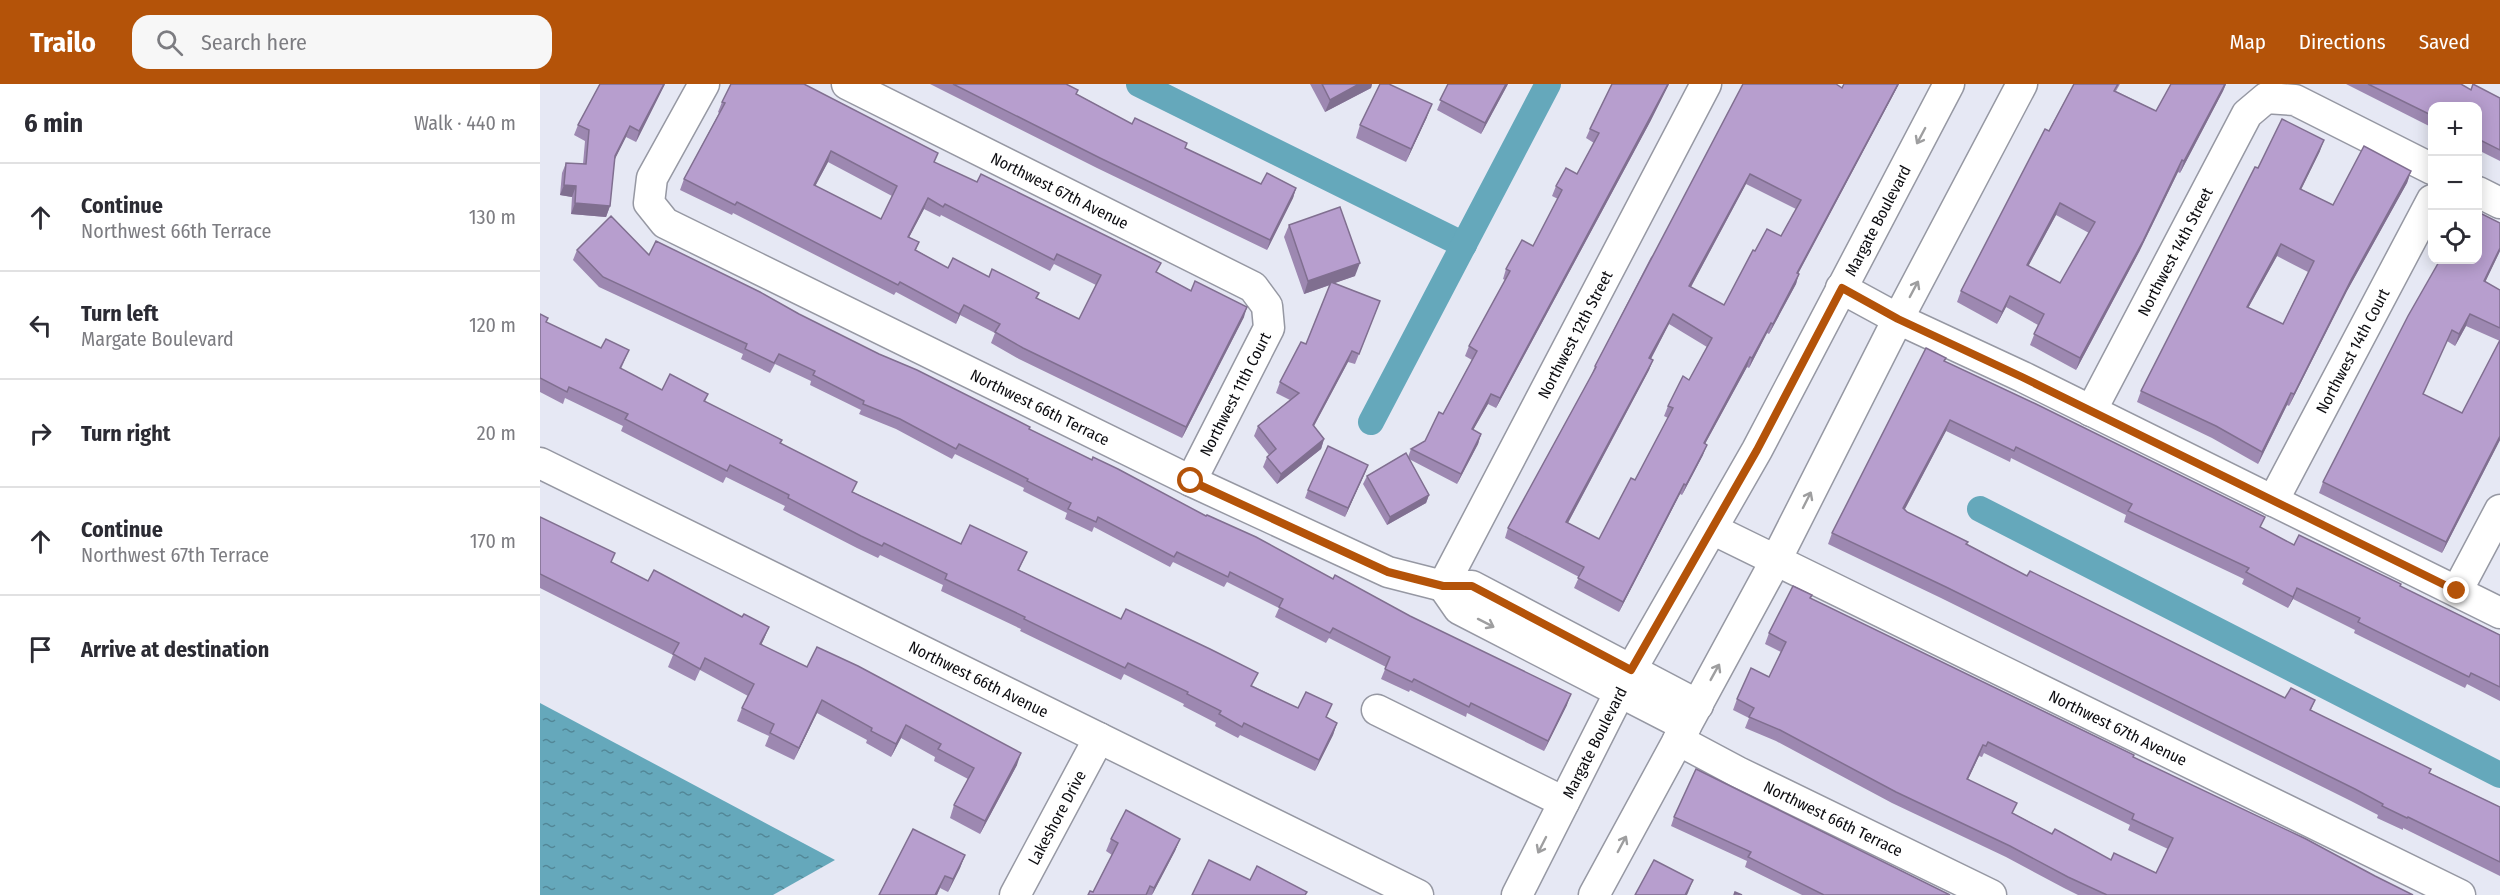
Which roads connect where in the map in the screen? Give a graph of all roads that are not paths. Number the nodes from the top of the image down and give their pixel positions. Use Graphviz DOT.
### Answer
graph roads {
  1 [pos="704,84"];
  2 [pos="847,84"];
  3 [pos="1706,84"];
  4 [pos="1948,84"];
  5 [pos="2022,84"];
  6 [pos="2428,166"];
  7 [pos="2482,194"];
  8 [pos="2500,203"];
  9 [pos="2428,209"];
  10 [pos="1842,288"];
  11 [pos="1267,306"];
  12 [pos="1898,319"];
  13 [pos="2091,411"];
  14 [pos="540,463"];
  15 [pos="1191,481"];
  16 [pos="2273,501"];
  17 [pos="2500,510"];
  18 [pos="1712,529"];
  19 [pos="1776,560"];
  20 [pos="1443,586"];
  21 [pos="2457,591"];
  22 [pos="2500,613"];
  23 [pos="1626,680"];
  24 [pos="1377,710"];
  25 [pos="1687,723"];
  26 [pos="1099,738"];
  27 [pos="1564,802"];
  28 [pos="1015,895"];
  29 [pos="1418,895"];
  30 [pos="1517,895"];
  31 [pos="1594,895"];
  32 [pos="1991,895"];
  33 [pos="2460,895"];
  1 -- 15 [label="street, Northwest 66th Terrace"];
  2 -- 11 [label="street, Northwest 67th Avenue"];
  3 -- 20 [label="street, Northwest 12th Street"];
  4 -- 10 [label="street, Margate Boulevard, one-way"];
  12 -- 5 [label="street, one-way"];
  6 -- 13 [label="street, Northwest 14th Street"];
  7 -- 8 [label="street"];
  9 -- 16 [label="street, Northwest 14th Court"];
  10 -- 12 [label="street"];
  10 -- 18 [label="street, Margate Boulevard"];
  11 -- 15 [label="street, Northwest 11th Court"];
  12 -- 13 [label="street"];
  19 -- 12 [label="street, one-way"];
  13 -- 16 [label="street"];
  14 -- 26 [label="street, Northwest 66th Avenue"];
  15 -- 20 [label="street, Northwest 66th Terrace"];
  16 -- 21 [label="street"];
  17 -- 21 [label="street"];
  18 -- 19 [label="street, Northwest 67th Avenue"];
  18 -- 23 [label="street, Margate Boulevard"];
  25 -- 19 [label="street, one-way"];
  19 -- 33 [label="street, Northwest 67th Avenue"];
  20 -- 23 [label="street, Northwest 66th Terrace"];
  21 -- 22 [label="street"];
  23 -- 25 [label="street, Northwest 66th Terrace"];
  23 -- 27 [label="street, Margate Boulevard"];
  24 -- 27 [label="street"];
  31 -- 25 [label="street, one-way"];
  25 -- 32 [label="street, Northwest 66th Terrace"];
  26 -- 28 [label="street, Lakeshore Drive"];
  26 -- 29 [label="street, Northwest 66th Avenue"];
  27 -- 30 [label="street, Margate Boulevard, one-way"];
}
